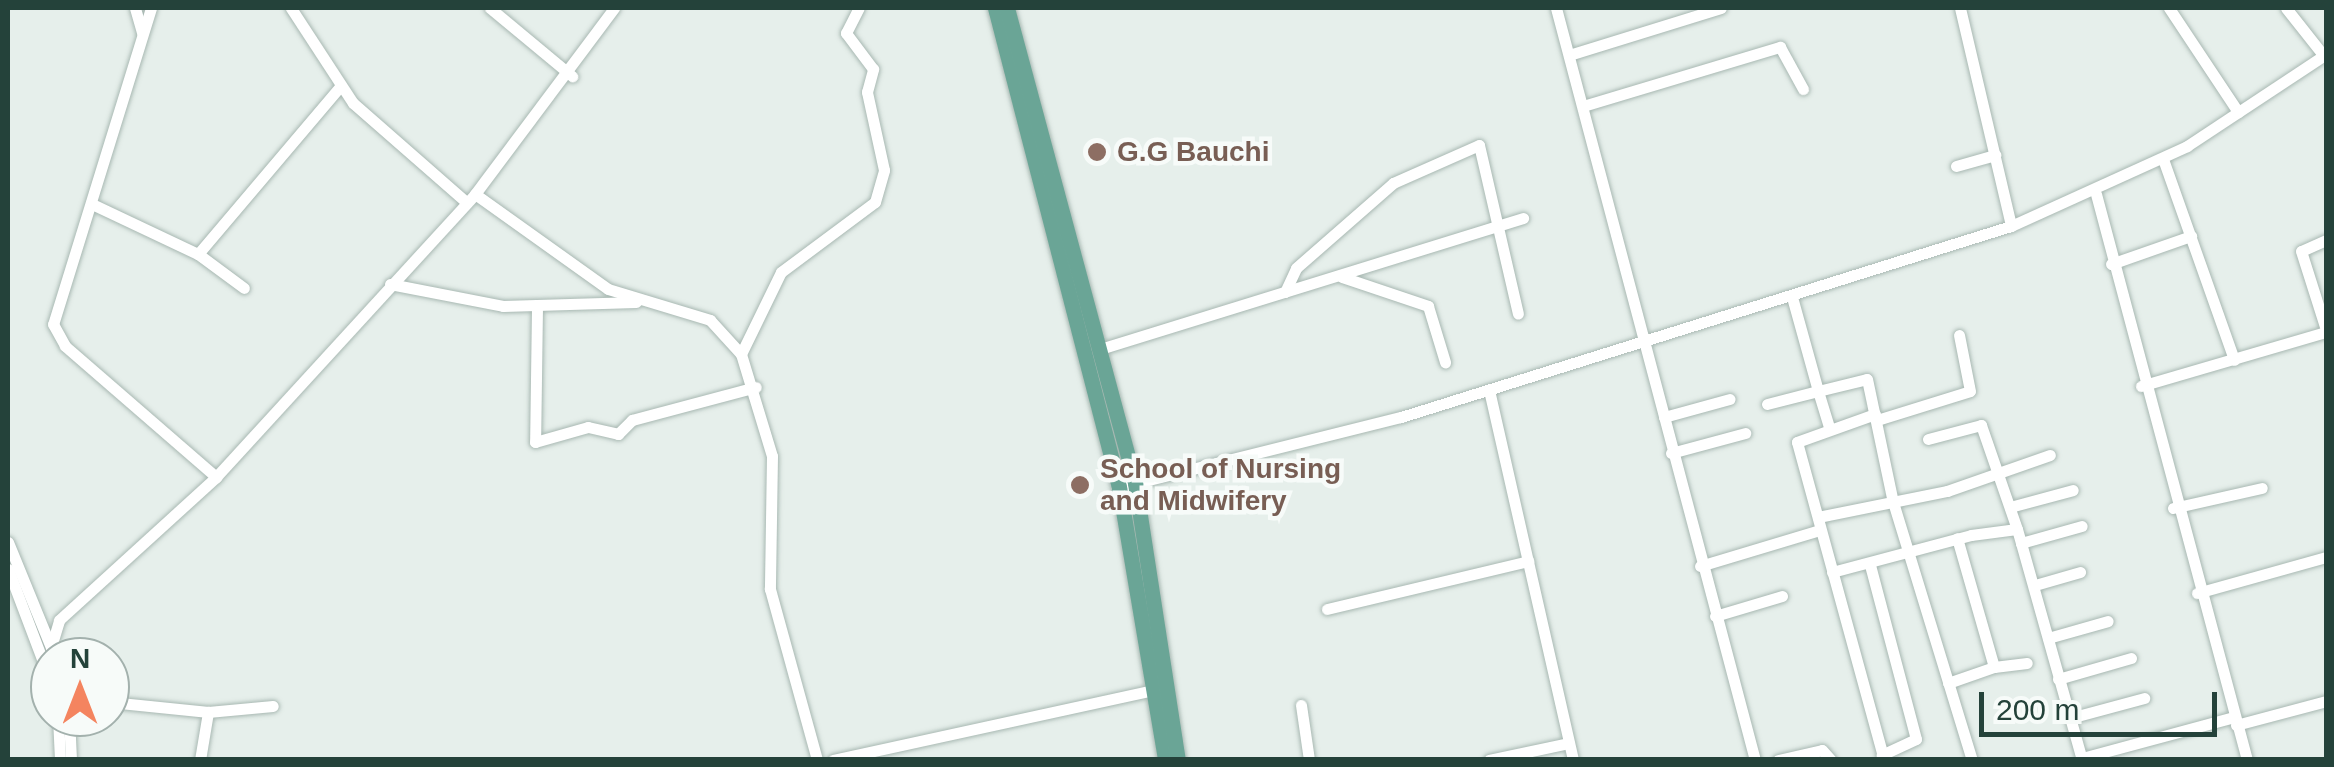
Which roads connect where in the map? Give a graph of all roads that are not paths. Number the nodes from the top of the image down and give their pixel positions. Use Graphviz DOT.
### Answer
graph roads {
  1 [pos="135,8"];
  2 [pos="151,8"];
  3 [pos="292,8"];
  4 [pos="490,8"];
  5 [pos="614,8"];
  6 [pos="858,8"];
  7 [pos="995,8"];
  8 [pos="1006,8"];
  9 [pos="1556,8"];
  10 [pos="1721,8"];
  11 [pos="1960,8"];
  12 [pos="2168,8"];
  13 [pos="2286,8"];
  14 [pos="142,34"];
  15 [pos="1570,55"];
  16 [pos="2325,55"];
  17 [pos="572,76"];
  18 [pos="339,88"];
  19 [pos="1803,89"];
  20 [pos="1583,106"];
  21 [pos="2238,112"];
  22 [pos="1994,155"];
  23 [pos="2163,159"];
  24 [pos="1956,166"];
  25 [pos="2096,194"];
  26 [pos="470,198"];
  27 [pos="92,204"];
  28 [pos="1523,218"];
  29 [pos="2011,226"];
  30 [pos="1492,231"];
  31 [pos="2191,236"];
  32 [pos="2326,240"];
  33 [pos="198,254"];
  34 [pos="2111,264"];
  35 [pos="1338,276"];
  36 [pos="390,284"];
  37 [pos="244,288"];
  38 [pos="1285,292"];
  39 [pos="1792,296"];
  40 [pos="650,302"];
  41 [pos="537,307"];
  42 [pos="1518,314"];
  43 [pos="2326,331"];
  44 [pos="1959,335"];
  45 [pos="1643,342"];
  46 [pos="1100,349"];
  47 [pos="741,354"];
  48 [pos="2234,360"];
  49 [pos="1445,362"];
  50 [pos="2141,386"];
  51 [pos="756,387"];
  52 [pos="1489,390"];
  53 [pos="1818,391"];
  54 [pos="1730,399"];
  55 [pos="1767,404"];
  56 [pos="1664,417"];
  57 [pos="1876,417"];
  58 [pos="1829,426"];
  59 [pos="1745,434"];
  60 [pos="1928,439"];
  61 [pos="1672,454"];
  62 [pos="2050,455"];
  63 [pos="2001,472"];
  64 [pos="216,478"];
  65 [pos="1127,485"];
  66 [pos="2262,488"];
  67 [pos="2073,490"];
  68 [pos="1892,502"];
  69 [pos="2010,508"];
  70 [pos="2173,508"];
  71 [pos="1819,524"];
  72 [pos="2082,526"];
  73 [pos="2018,529"];
  74 [pos="1957,538"];
  75 [pos="8,542"];
  76 [pos="2021,543"];
  77 [pos="1910,554"];
  78 [pos="2326,557"];
  79 [pos="1528,561"];
  80 [pos="1870,565"];
  81 [pos="1700,566"];
  82 [pos="8,569"];
  83 [pos="1832,572"];
  84 [pos="2080,572"];
  85 [pos="2036,585"];
  86 [pos="2198,593"];
  87 [pos="1782,596"];
  88 [pos="1327,608"];
  89 [pos="38,615"];
  90 [pos="1715,616"];
  91 [pos="58,620"];
  92 [pos="2108,621"];
  93 [pos="34,637"];
  94 [pos="47,637"];
  95 [pos="55,637"];
  96 [pos="2048,638"];
  97 [pos="2131,658"];
  98 [pos="2027,663"];
  99 [pos="1994,667"];
  100 [pos="2058,679"];
  101 [pos="1948,683"];
  102 [pos="1154,690"];
  103 [pos="2144,698"];
  104 [pos="2326,700"];
  105 [pos="130,704"];
  106 [pos="1301,705"];
  107 [pos="272,706"];
  108 [pos="208,712"];
  109 [pos="2070,718"];
  110 [pos="2235,721"];
  111 [pos="1568,743"];
  112 [pos="1883,757"];
  113 [pos="2082,758"];
  114 [pos="200,760"];
  115 [pos="816,760"];
  116 [pos="834,760"];
  117 [pos="1165,760"];
  118 [pos="1178,760"];
  119 [pos="1309,760"];
  120 [pos="1488,760"];
  121 [pos="1573,760"];
  122 [pos="1755,760"];
  123 [pos="1778,760"];
  124 [pos="1831,760"];
  125 [pos="1972,760"];
  126 [pos="2247,760"];
  1 -- 14 [label="street"];
  2 -- 14 [label="street"];
  3 -- 18 [label="street"];
  4 -- 17 [label="street"];
  5 -- 17 [label="street"];
  6 -- 47 [label="street"];
  7 -- 65 [label="main road"];
  8 -- 46 [label="main road"];
  9 -- 15 [label="street"];
  10 -- 15 [label="street"];
  11 -- 22 [label="street"];
  12 -- 21 [label="street"];
  13 -- 16 [label="street"];
  14 -- 27 [label="street"];
  15 -- 20 [label="street"];
  16 -- 21 [label="street"];
  17 -- 26 [label="street"];
  18 -- 26 [label="street"];
  18 -- 33 [label="street"];
  19 -- 20 [label="street"];
  20 -- 45 [label="street"];
  21 -- 23 [label="street"];
  22 -- 24 [label="street"];
  22 -- 29 [label="street"];
  23 -- 25 [label="street"];
  23 -- 31 [label="street"];
  25 -- 29 [label="street"];
  25 -- 34 [label="street"];
  26 -- 36 [label="street"];
  26 -- 40 [label="street"];
  27 -- 33 [label="street"];
  27 -- 64 [label="street"];
  28 -- 30 [label="street"];
  29 -- 39 [label="street"];
  30 -- 35 [label="street"];
  30 -- 38 [label="street"];
  30 -- 42 [label="street"];
  31 -- 34 [label="street"];
  31 -- 48 [label="street"];
  32 -- 43 [label="street"];
  33 -- 37 [label="street"];
  34 -- 50 [label="street"];
  35 -- 38 [label="street"];
  35 -- 49 [label="street"];
  36 -- 41 [label="street"];
  36 -- 64 [label="street"];
  38 -- 46 [label="street"];
  39 -- 45 [label="street"];
  39 -- 53 [label="street"];
  40 -- 41 [label="street"];
  40 -- 47 [label="street"];
  41 -- 51 [label="street"];
  43 -- 48 [label="street"];
  44 -- 57 [label="street"];
  45 -- 52 [label="street"];
  45 -- 56 [label="street"];
  46 -- 65 [label="main road"];
  47 -- 51 [label="street"];
  48 -- 50 [label="street"];
  50 -- 70 [label="street"];
  51 -- 115 [label="street"];
  52 -- 65 [label="street"];
  52 -- 79 [label="street"];
  53 -- 55 [label="street"];
  53 -- 57 [label="street"];
  53 -- 58 [label="street"];
  54 -- 56 [label="street"];
  56 -- 61 [label="street"];
  57 -- 58 [label="street"];
  57 -- 68 [label="street"];
  58 -- 71 [label="street"];
  59 -- 61 [label="street"];
  60 -- 63 [label="street"];
  61 -- 81 [label="street"];
  62 -- 63 [label="street"];
  63 -- 68 [label="street"];
  63 -- 69 [label="street"];
  64 -- 91 [label="street"];
  65 -- 102 [label="main road"];
  65 -- 118 [label="main road"];
  66 -- 70 [label="street"];
  67 -- 69 [label="street"];
  68 -- 71 [label="street"];
  68 -- 77 [label="street"];
  69 -- 73 [label="street"];
  70 -- 86 [label="street"];
  71 -- 81 [label="street"];
  71 -- 83 [label="street"];
  72 -- 76 [label="street"];
  73 -- 74 [label="street"];
  73 -- 76 [label="street"];
  74 -- 77 [label="street"];
  74 -- 99 [label="street"];
  75 -- 89 [label="street"];
  76 -- 85 [label="street"];
  77 -- 80 [label="street"];
  77 -- 101 [label="street"];
  78 -- 86 [label="street"];
  79 -- 88 [label="street"];
  79 -- 111 [label="street"];
  80 -- 83 [label="street"];
  80 -- 112 [label="street"];
  81 -- 90 [label="street"];
  82 -- 93 [label="street"];
  83 -- 112 [label="street"];
  84 -- 85 [label="street"];
  85 -- 96 [label="street"];
  86 -- 110 [label="street"];
  87 -- 90 [label="street"];
  89 -- 91 [label="street"];
  89 -- 94 [label="street"];
  90 -- 122 [label="street"];
  91 -- 95 [label="street"];
  92 -- 96 [label="street"];
  96 -- 100 [label="street"];
  97 -- 100 [label="street"];
  98 -- 99 [label="street"];
  99 -- 101 [label="street"];
  100 -- 109 [label="street"];
  101 -- 125 [label="street"];
  102 -- 116 [label="street"];
  102 -- 117 [label="main road"];
  103 -- 109 [label="street"];
  104 -- 110 [label="street"];
  105 -- 108 [label="street"];
  106 -- 119 [label="street"];
  107 -- 108 [label="street"];
  108 -- 114 [label="street"];
  109 -- 113 [label="street"];
  110 -- 113 [label="street"];
  110 -- 126 [label="street"];
  111 -- 120 [label="street"];
  111 -- 121 [label="street"];
  123 -- 124 [label="street"];
}
